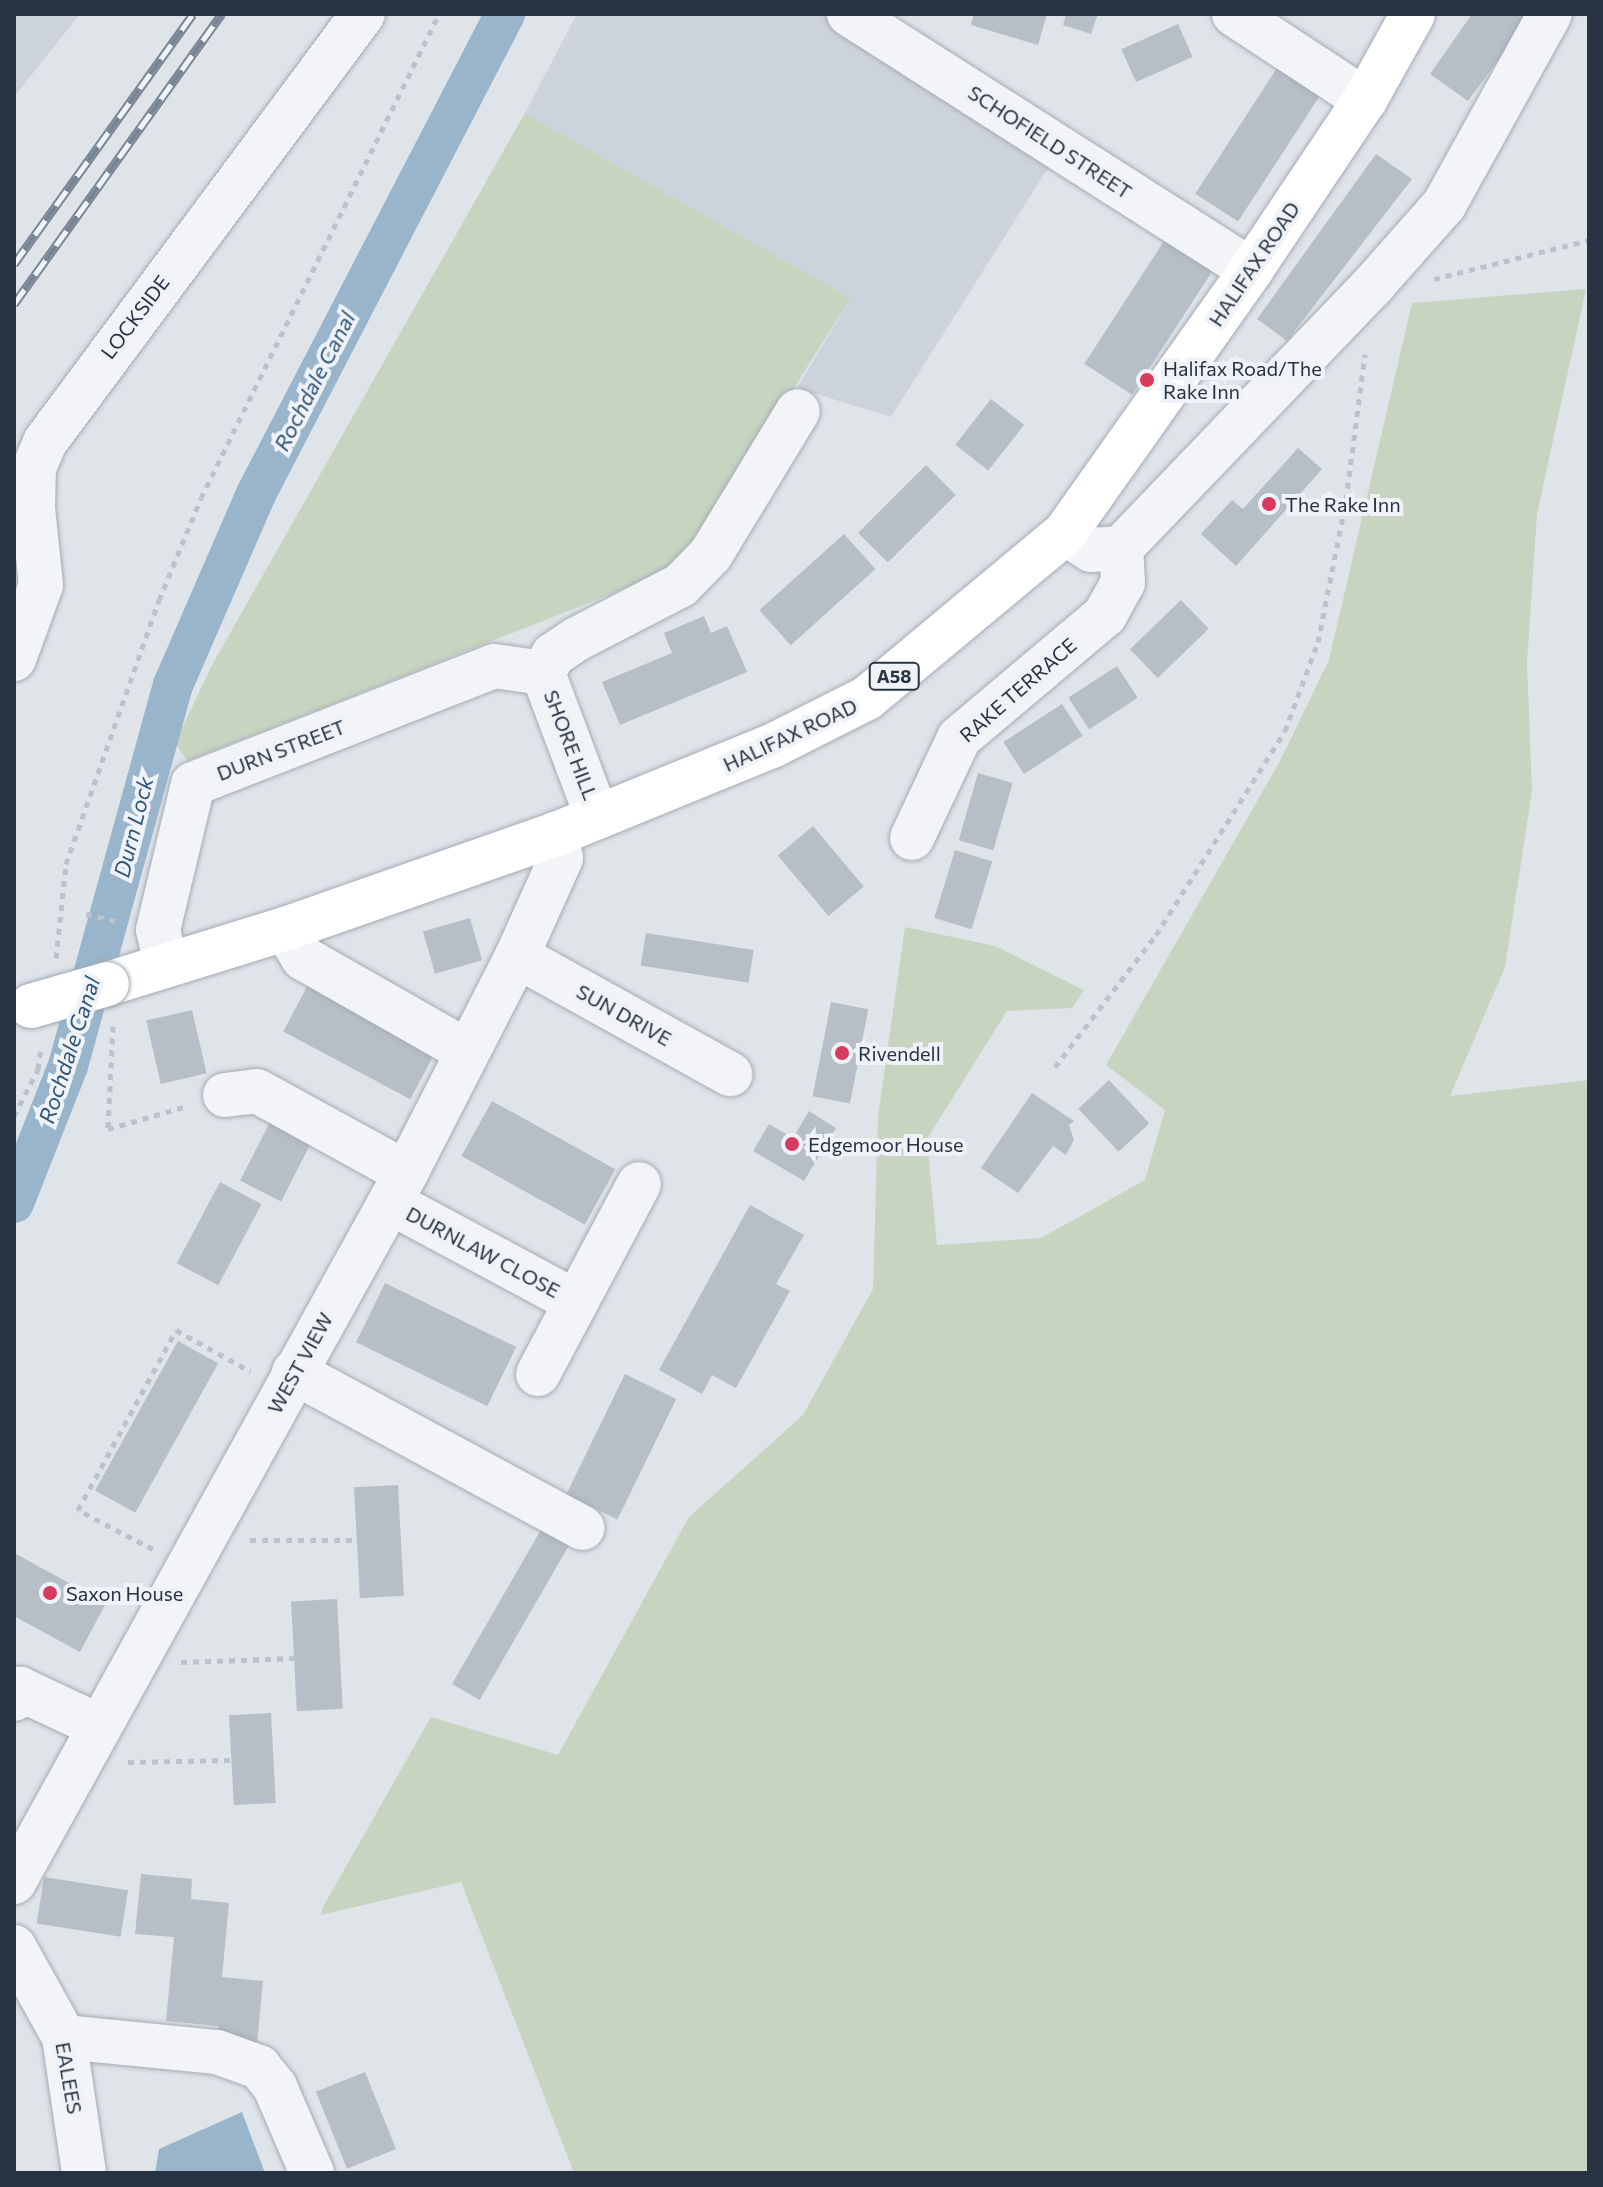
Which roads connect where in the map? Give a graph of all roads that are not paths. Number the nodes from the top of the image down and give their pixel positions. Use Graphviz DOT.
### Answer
graph roads {
  1 [pos="363,14"];
  2 [pos="849,14"];
  3 [pos="1234,14"];
  4 [pos="1413,14"];
  5 [pos="1550,14"];
  6 [pos="1365,100"];
  7 [pos="1251,270"];
  8 [pos="798,411"];
  9 [pos="1065,533"];
  10 [pos="1121,548"];
  11 [pos="14,659"];
  12 [pos="543,673"];
  13 [pos="597,817"];
  14 [pos="556,834"];
  15 [pos="912,838"];
  16 [pos="285,929"];
  17 [pos="517,956"];
  18 [pos="166,964"];
  19 [pos="23,1009"];
  20 [pos="467,1051"];
  21 [pos="730,1074"];
  22 [pos="225,1095"];
  23 [pos="639,1184"];
  24 [pos="398,1188"];
  25 [pos="576,1302"];
  26 [pos="538,1374"];
  27 [pos="289,1381"];
  28 [pos="582,1528"];
  29 [pos="14,1699"];
  30 [pos="97,1725"];
  31 [pos="14,1882"];
  32 [pos="14,1947"];
  33 [pos="64,2037"];
  34 [pos="84,2173"];
  35 [pos="312,2173"];
  1 -- 11 [label="street, LOCKSIDE"];
  2 -- 7 [label="street, SCHOFIELD STREET"];
  3 -- 6 [label="street"];
  4 -- 6 [label="main road, HALIFAX ROAD / A58"];
  5 -- 10 [label="street"];
  6 -- 7 [label="main road, HALIFAX ROAD / A58"];
  7 -- 9 [label="main road, HALIFAX ROAD / A58"];
  8 -- 12 [label="street"];
  9 -- 10 [label="street"];
  9 -- 13 [label="main road, HALIFAX ROAD / A58"];
  10 -- 15 [label="street, RAKE TERRACE"];
  12 -- 13 [label="street, SHORE HILL"];
  12 -- 18 [label="street, DURN STREET"];
  13 -- 14 [label="main road, HALIFAX ROAD / A58"];
  14 -- 16 [label="main road, HALIFAX ROAD / A58"];
  14 -- 17 [label="street, WEST VIEW"];
  16 -- 18 [label="main road, HALIFAX ROAD / A58"];
  16 -- 20 [label="street"];
  17 -- 20 [label="street, WEST VIEW"];
  17 -- 21 [label="street, SUN DRIVE"];
  18 -- 19 [label="main road, HALIFAX ROAD / A58, bridge"];
  20 -- 24 [label="street, WEST VIEW"];
  22 -- 24 [label="street, DURNLAW CLOSE"];
  23 -- 25 [label="street, DURNLAW CLOSE"];
  24 -- 25 [label="street, DURNLAW CLOSE"];
  24 -- 27 [label="street, WEST VIEW"];
  25 -- 26 [label="street, DURNLAW CLOSE"];
  27 -- 28 [label="street"];
  27 -- 30 [label="street, WEST VIEW"];
  29 -- 30 [label="street"];
  30 -- 31 [label="street, WEST VIEW"];
  32 -- 33 [label="street, EALEES"];
  33 -- 34 [label="street, EALEES"];
  33 -- 35 [label="street"];
}
